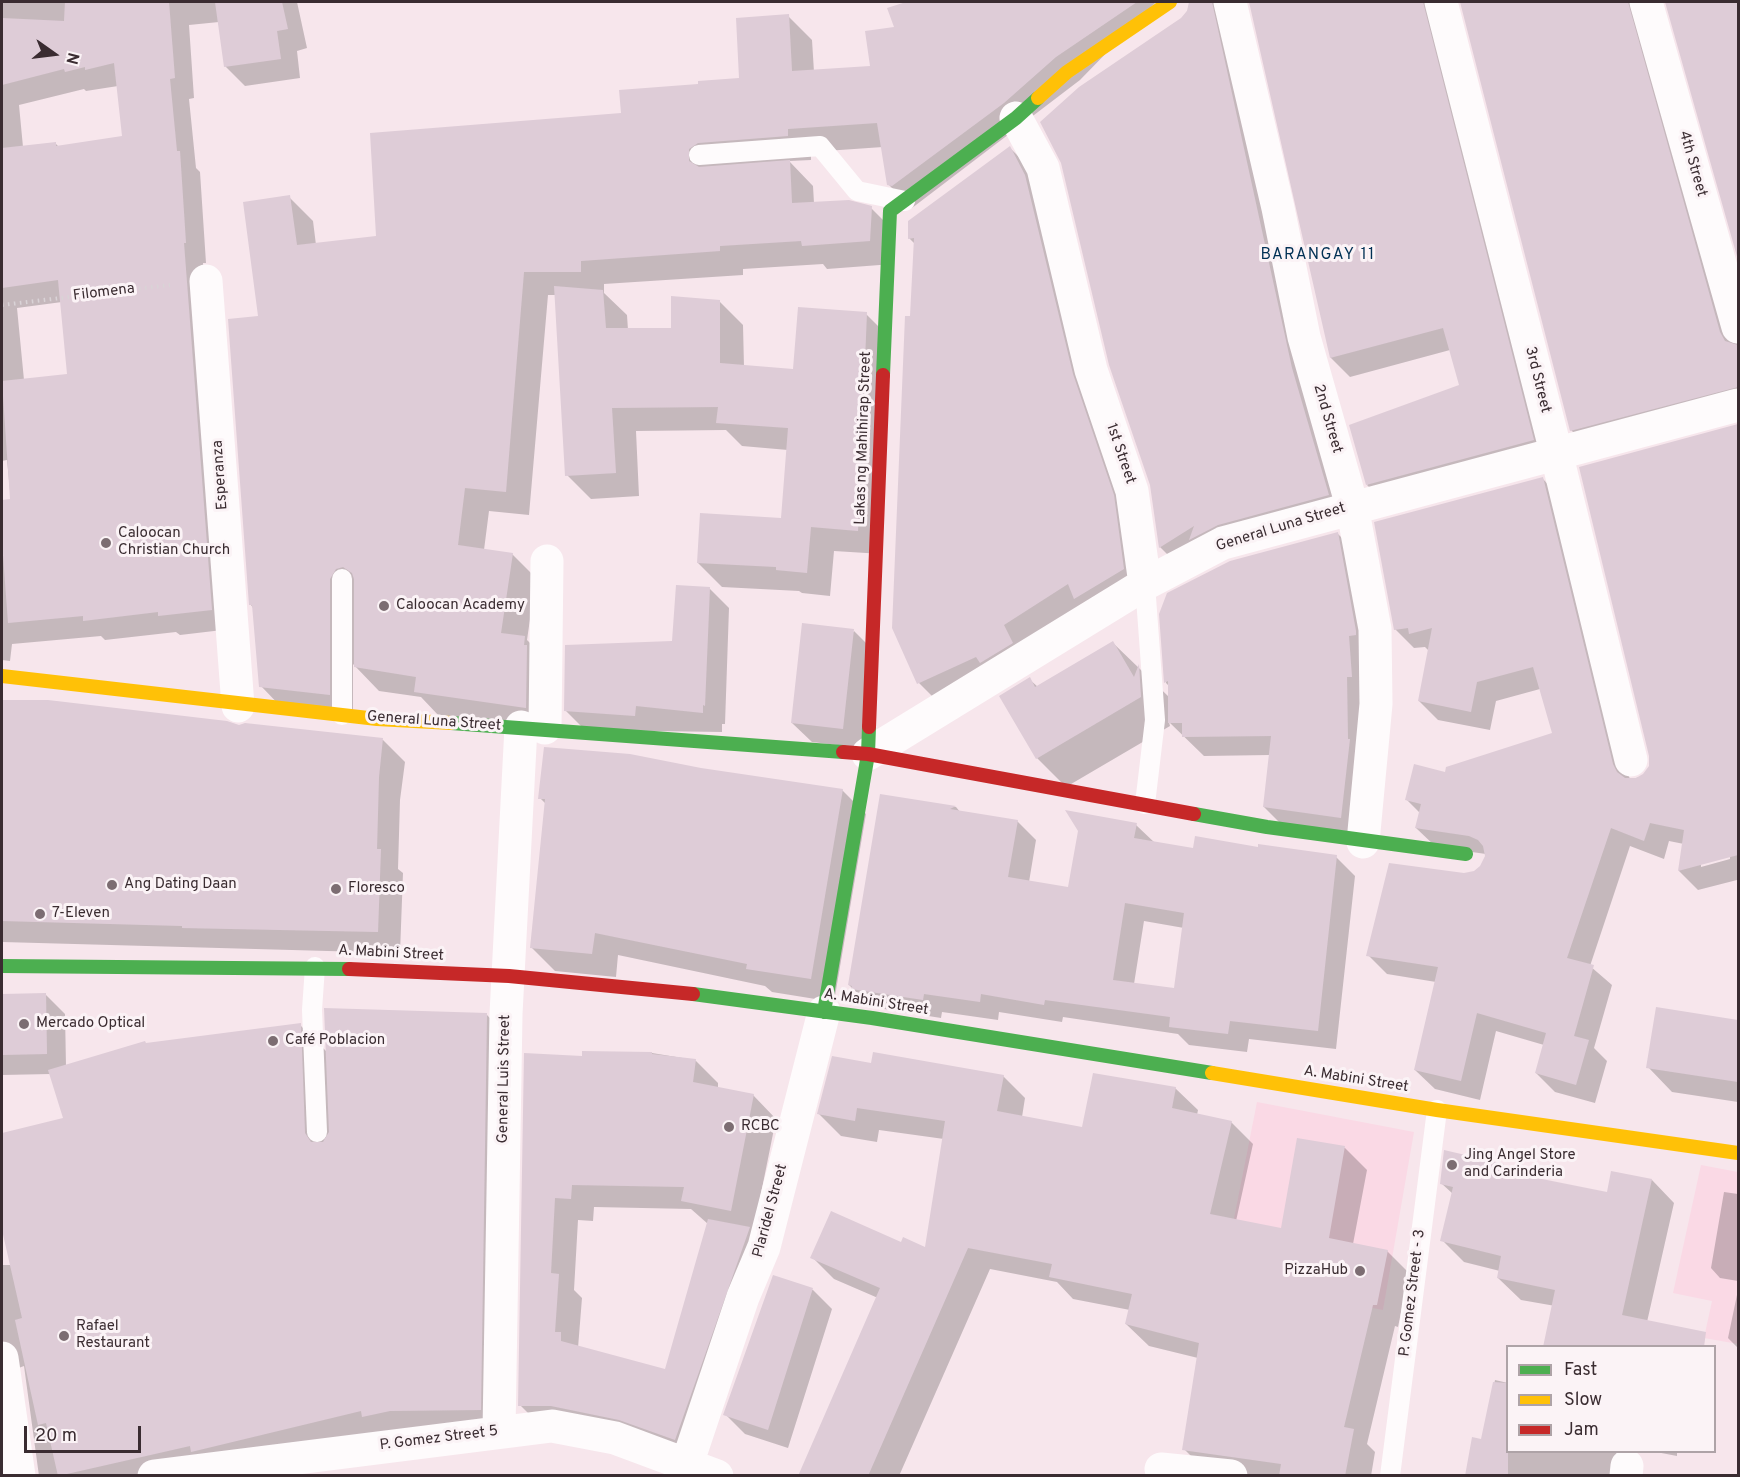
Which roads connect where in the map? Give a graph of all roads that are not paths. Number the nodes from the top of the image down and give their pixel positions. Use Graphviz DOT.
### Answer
graph roads {
  1 [pos="1170,2"];
  2 [pos="1230,2"];
  3 [pos="1441,2"];
  4 [pos="1646,2"];
  5 [pos="1016,118"];
  6 [pos="699,155"];
  7 [pos="905,201"];
  8 [pos="206,280"];
  9 [pos="1738,327"];
  10 [pos="1738,405"];
  11 [pos="1556,452"];
  12 [pos="1352,506"];
  13 [pos="547,561"];
  14 [pos="342,579"];
  15 [pos="1145,584"];
  16 [pos="2,676"];
  17 [pos="238,706"];
  18 [pos="342,715"];
  19 [pos="533,727"];
  20 [pos="868,754"];
  21 [pos="1631,760"];
  22 [pos="1145,804"];
  23 [pos="1363,842"];
  24 [pos="1466,854"];
  25 [pos="2,966"];
  26 [pos="315,967"];
  27 [pos="509,976"];
  28 [pos="824,1011"];
  29 [pos="1437,1110"];
  30 [pos="317,1132"];
  31 [pos="1738,1153"];
  32 [pos="2,1358"];
  33 [pos="499,1432"];
  34 [pos="1161,1469"];
  35 [pos="695,1472"];
  36 [pos="19,1476"];
  37 [pos="154,1476"];
  38 [pos="1231,1476"];
  39 [pos="1390,1476"];
  1 -- 5 [label="street, Lakas ng Mahihirap Street"];
  2 -- 12 [label="street, 2nd Street"];
  3 -- 11 [label="street, 3rd Street"];
  4 -- 9 [label="street, 4th Street"];
  5 -- 7 [label="street, Lakas ng Mahihirap Street"];
  5 -- 15 [label="street, 1st Street"];
  6 -- 7 [label="lane"];
  7 -- 20 [label="street, Lakas ng Mahihirap Street"];
  8 -- 17 [label="street, Esperanza"];
  10 -- 11 [label="street, General Luna Street"];
  11 -- 12 [label="street, General Luna Street"];
  11 -- 21 [label="street, 3rd Street"];
  12 -- 15 [label="street, General Luna Street"];
  12 -- 23 [label="street, 2nd Street"];
  13 -- 19 [label="street, General Luis Street"];
  14 -- 18 [label="lane"];
  15 -- 20 [label="street, General Luna Street"];
  15 -- 22 [label="lane, 1st Street"];
  16 -- 17 [label="street, General Luna Street"];
  17 -- 18 [label="street, General Luna Street"];
  18 -- 19 [label="street, General Luna Street"];
  19 -- 20 [label="street, General Luna Street"];
  19 -- 27 [label="street, General Luis Street"];
  20 -- 22 [label="street, General Luna Street"];
  20 -- 28 [label="street, Lakas ng Mahihirap Street"];
  22 -- 23 [label="street, General Luna Street"];
  23 -- 24 [label="street, General Luna Street"];
  25 -- 26 [label="street, A. Mabini Street"];
  26 -- 27 [label="street, A. Mabini Street"];
  26 -- 30 [label="lane"];
  27 -- 28 [label="street, A. Mabini Street"];
  27 -- 33 [label="street, General Luis Street"];
  28 -- 29 [label="street, A. Mabini Street"];
  28 -- 35 [label="street, Plaridel Street"];
  29 -- 31 [label="street, A. Mabini Street"];
  29 -- 39 [label="lane, P. Gomez Street - 3"];
  32 -- 36 [label="street"];
  33 -- 35 [label="street, P. Gomez Street 5"];
  33 -- 37 [label="street, P. Gomez Street 5"];
  34 -- 38 [label="street"];
}
